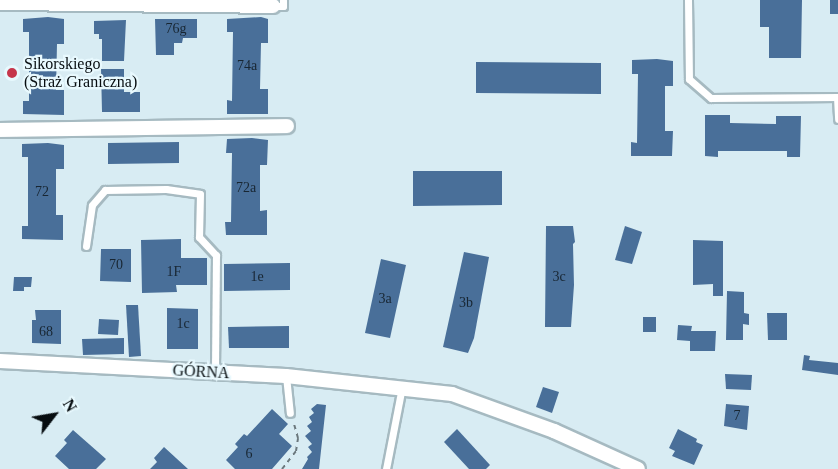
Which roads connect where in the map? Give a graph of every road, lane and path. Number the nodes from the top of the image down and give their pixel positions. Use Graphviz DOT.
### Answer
graph roads {
  1 [pos="688,0"];
  2 [pos="73,2"];
  3 [pos="0,3"];
  4 [pos="220,3"];
  5 [pos="278,3"];
  6 [pos="838,97"];
  7 [pos="838,119"];
  8 [pos="287,126"];
  9 [pos="0,130"];
  10 [pos="86,246"];
  11 [pos="0,361"];
  12 [pos="215,374"];
  13 [pos="286,376"];
  14 [pos="402,387"];
  15 [pos="290,413"];
  16 [pos="282,469"];
  17 [pos="386,469"];
  18 [pos="638,469"];
  1 -- 6 [label="lane"];
  2 -- 3 [label="street"];
  2 -- 4 [label="street"];
  4 -- 5 [label="street"];
  6 -- 7 [label="lane"];
  8 -- 9 [label="street"];
  10 -- 12 [label="lane"];
  11 -- 12 [label="street, GÓRNA"];
  12 -- 13 [label="street, GÓRNA"];
  13 -- 14 [label="street, GÓRNA"];
  13 -- 15 [label="lane"];
  14 -- 17 [label="lane"];
  14 -- 18 [label="street, GÓRNA"];
  15 -- 16 [label="path"];
}
